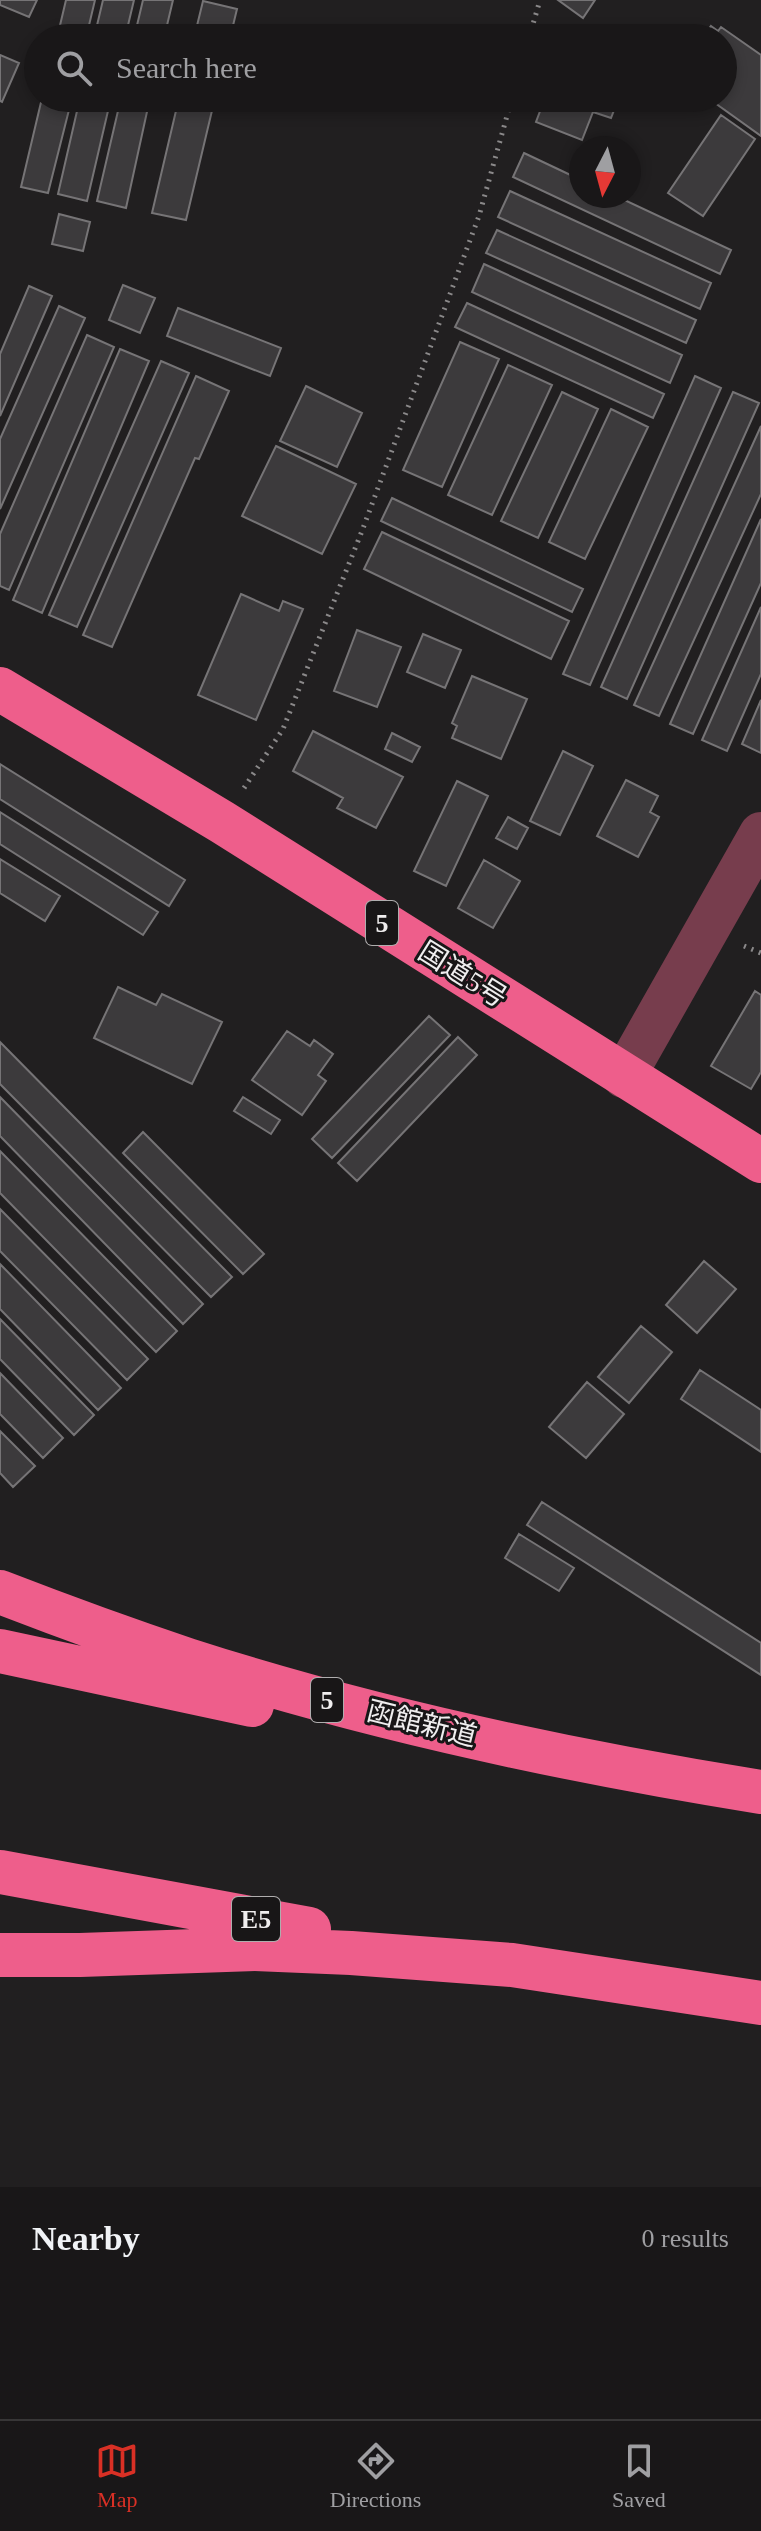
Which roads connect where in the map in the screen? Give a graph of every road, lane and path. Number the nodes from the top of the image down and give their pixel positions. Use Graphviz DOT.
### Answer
graph roads {
  1 [pos="540,0"];
  2 [pos="533,24"];
  3 [pos="508,112"];
  4 [pos="0,689"];
  5 [pos="222,822"];
  6 [pos="761,834"];
  7 [pos="624,1076"];
  8 [pos="761,1161"];
  9 [pos="0,1592"];
  10 [pos="0,1651"];
  11 [pos="663,1776"];
  12 [pos="761,1792"];
  13 [pos="0,1872"];
  14 [pos="0,1955"];
  15 [pos="512,1965"];
  16 [pos="761,2003"];
  1 -- 2 [label="path"];
  3 -- 5 [label="path"];
  4 -- 5 [label="highway, 国道5号 / 5"];
  5 -- 7 [label="highway, 国道5号 / 5"];
  6 -- 7 [label="street"];
  7 -- 8 [label="highway, 国道5号 / 5"];
  9 -- 11 [label="highway, 函館新道 / 5"];
  10 -- 11 [label="highway"];
  11 -- 12 [label="highway, 函館新道 / 5"];
  13 -- 15 [label="highway, E5"];
  14 -- 15 [label="highway"];
  15 -- 16 [label="highway"];
}
